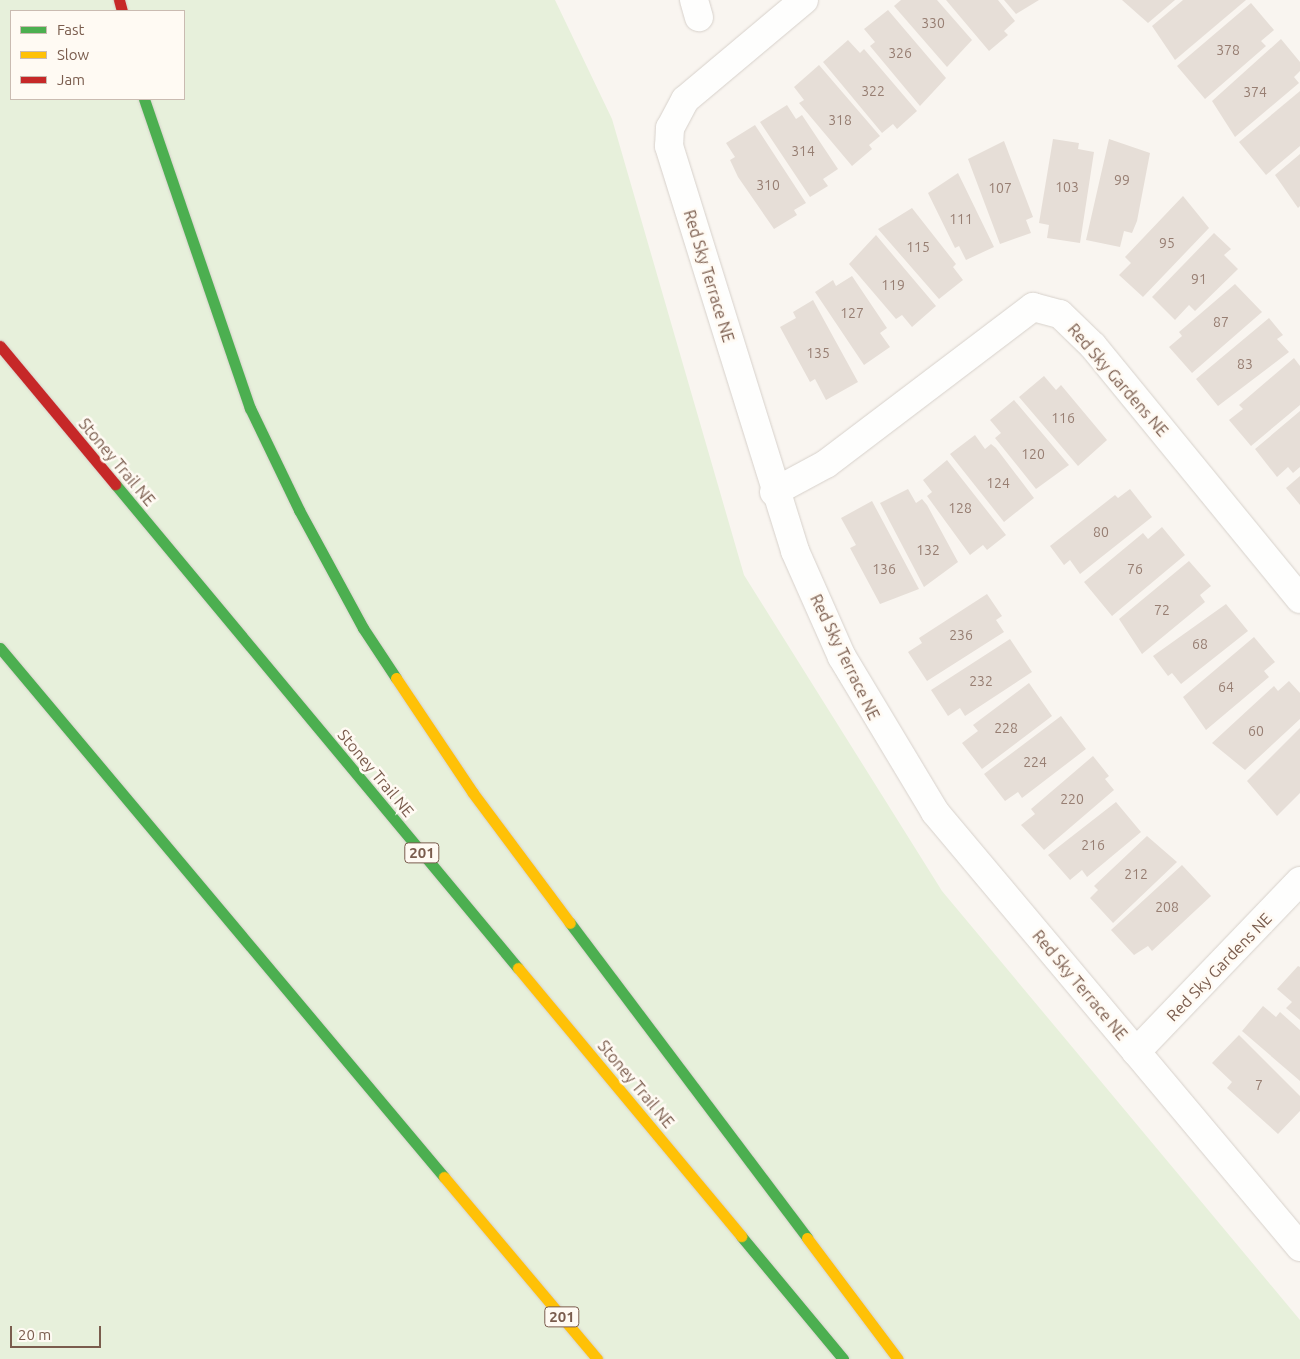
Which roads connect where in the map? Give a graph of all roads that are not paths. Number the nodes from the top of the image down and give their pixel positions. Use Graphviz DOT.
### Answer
graph roads {
  1 [pos="804,0"];
  2 [pos="144,100"];
  3 [pos="0,346"];
  4 [pos="774,492"];
  5 [pos="1300,599"];
  6 [pos="0,648"];
  7 [pos="1300,881"];
  8 [pos="1136,1052"];
  9 [pos="1300,1246"];
  10 [pos="597,1359"];
  11 [pos="843,1359"];
  12 [pos="898,1359"];
  1 -- 4 [label="street, Red Sky Terrace NE"];
  2 -- 12 [label="highway"];
  3 -- 11 [label="highway, Stoney Trail NE / 201"];
  4 -- 5 [label="street, Red Sky Gardens NE"];
  4 -- 8 [label="street, Red Sky Terrace NE"];
  6 -- 10 [label="highway, 201"];
  7 -- 8 [label="street, Red Sky Gardens NE"];
  8 -- 9 [label="street, Red Sky Terrace NE"];
}
